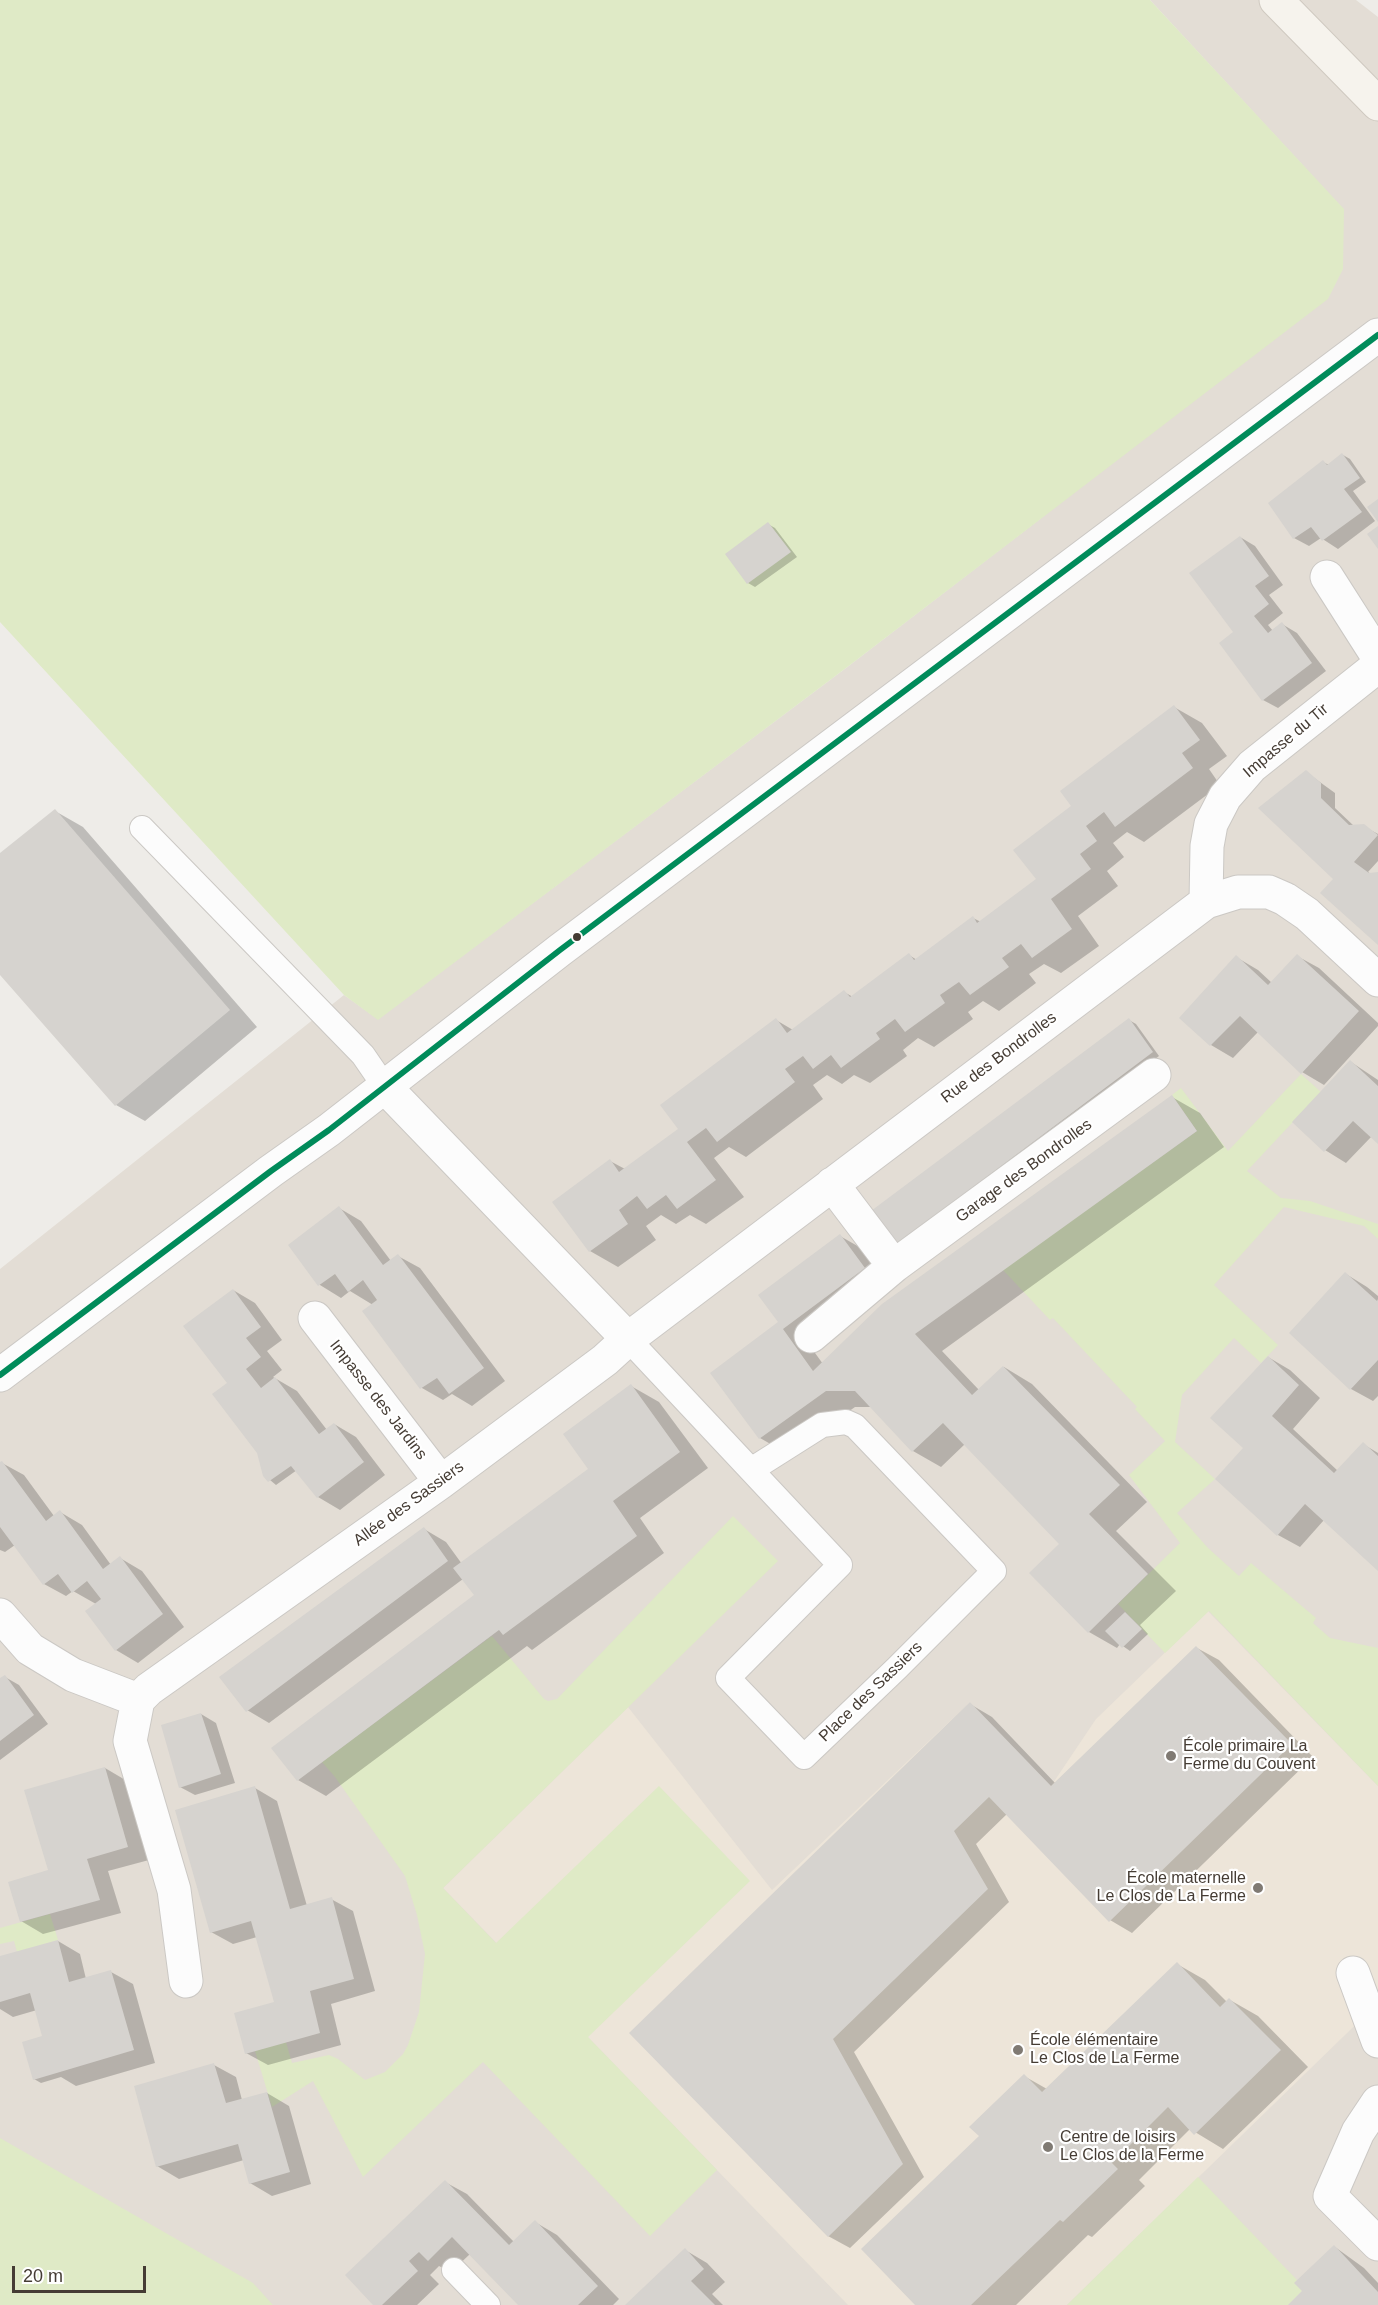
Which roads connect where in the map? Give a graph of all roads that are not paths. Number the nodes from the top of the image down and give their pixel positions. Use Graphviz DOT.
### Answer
graph roads {
  1 [pos="1276,0"];
  2 [pos="1366,83"];
  3 [pos="1378,104"];
  4 [pos="1378,335"];
  5 [pos="1327,577"];
  6 [pos="1378,657"];
  7 [pos="1378,666"];
  8 [pos="142,828"];
  9 [pos="1206,902"];
  10 [pos="1378,980"];
  11 [pos="1154,1075"];
  12 [pos="385,1087"];
  13 [pos="832,1184"];
  14 [pos="894,1266"];
  15 [pos="315,1318"];
  16 [pos="811,1336"];
  17 [pos="628,1339"];
  18 [pos="0,1375"];
  19 [pos="751,1470"];
  20 [pos="441,1482"];
  21 [pos="0,1615"];
  22 [pos="138,1700"];
  23 [pos="1353,1973"];
  24 [pos="186,1981"];
  25 [pos="1378,2041"];
  26 [pos="1378,2102"];
  27 [pos="1378,2244"];
  28 [pos="454,2270"];
  29 [pos="488,2305"];
  1 -- 2 [label="main road"];
  2 -- 3 [label="main road"];
  4 -- 12 [label="street"];
  5 -- 6 [label="street"];
  7 -- 9 [label="street, Impasse du Tir"];
  8 -- 12 [label="lane"];
  9 -- 10 [label="street, Rue des Bondrolles"];
  9 -- 13 [label="street, Rue des Bondrolles"];
  11 -- 14 [label="street, Garage des Bondrolles"];
  12 -- 17 [label="street"];
  12 -- 18 [label="street"];
  13 -- 14 [label="street"];
  13 -- 17 [label="street, Rue des Bondrolles"];
  14 -- 16 [label="street, Garage des Bondrolles"];
  15 -- 20 [label="street, Impasse des Jardins"];
  17 -- 19 [label="lane, Place des Sassiers"];
  17 -- 20 [label="street, Allée des Sassiers"];
  19 -- 19 [label="lane, Place des Sassiers"];
  20 -- 22 [label="street, Allée des Sassiers"];
  21 -- 22 [label="street"];
  22 -- 24 [label="street"];
  23 -- 25 [label="street"];
  26 -- 27 [label="street"];
  28 -- 29 [label="lane"];
}
